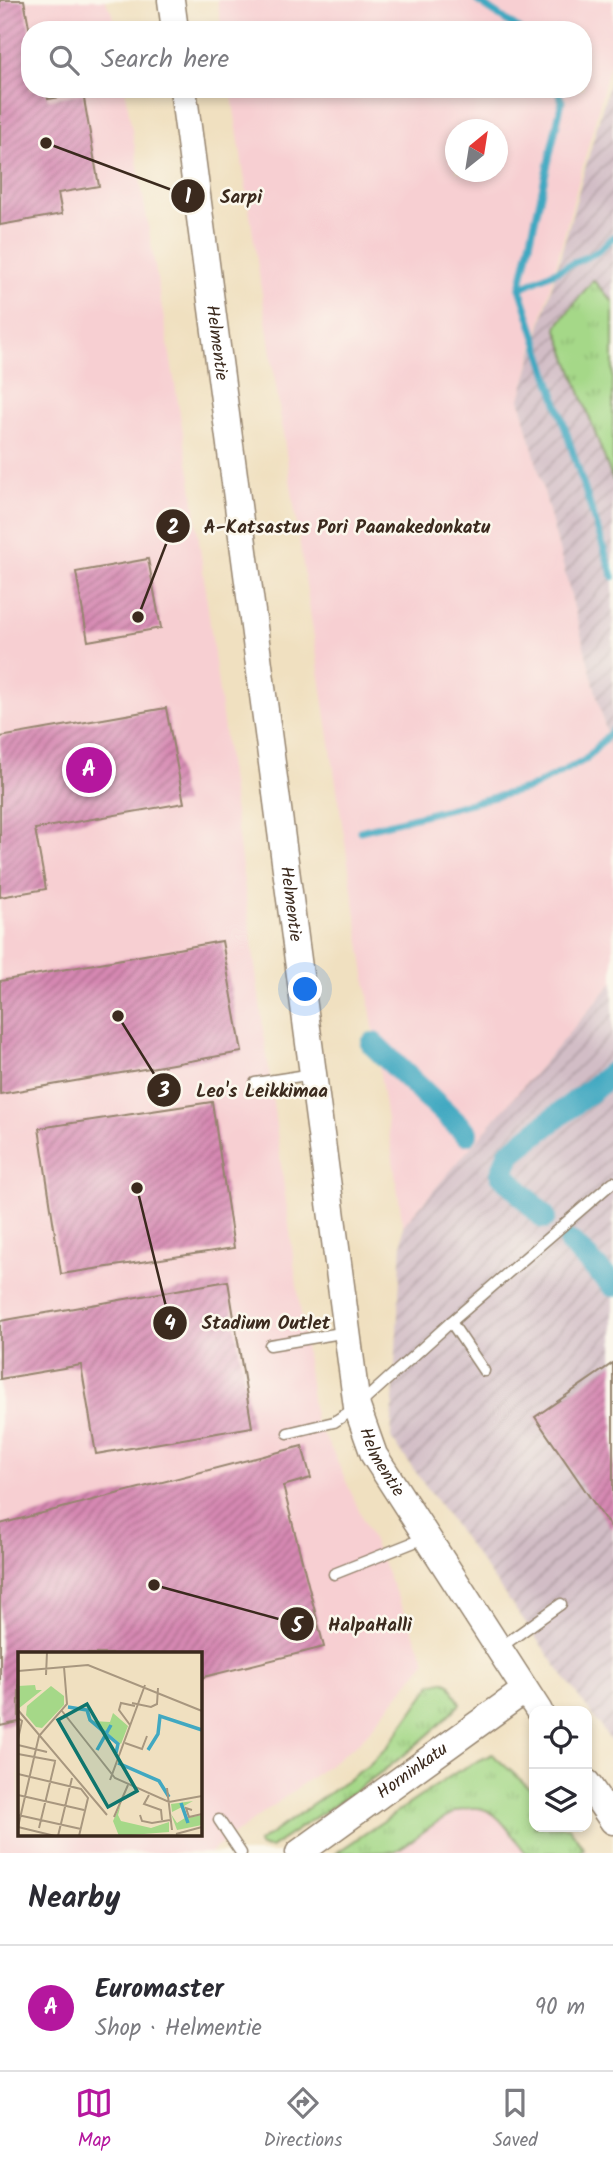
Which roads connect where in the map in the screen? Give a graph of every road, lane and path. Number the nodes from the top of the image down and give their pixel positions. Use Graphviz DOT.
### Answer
graph roads {
  1 [pos="171,0"];
  2 [pos="174,21"];
  3 [pos="184,98"];
  4 [pos="313,1074"];
  5 [pos="255,1083"];
  6 [pos="613,1182"];
  7 [pos="608,1191"];
  8 [pos="451,1322"];
  9 [pos="347,1332"];
  10 [pos="270,1345"];
  11 [pos="484,1371"];
  12 [pos="357,1407"];
  13 [pos="288,1433"];
  14 [pos="426,1537"];
  15 [pos="334,1574"];
  16 [pos="561,1604"];
  17 [pos="498,1649"];
  18 [pos="532,1701"];
  19 [pos="592,1790"];
  20 [pos="219,1819"];
  21 [pos="613,1821"];
  22 [pos="241,1853"];
  23 [pos="299,1853"];
  1 -- 2 [label="street"];
  3 -- 4 [label="street, Helmentie"];
  4 -- 5 [label="lane"];
  4 -- 9 [label="street, Helmentie"];
  6 -- 7 [label="lane"];
  7 -- 8 [label="lane"];
  8 -- 11 [label="lane"];
  8 -- 12 [label="lane"];
  9 -- 10 [label="lane"];
  9 -- 12 [label="street, Helmentie"];
  12 -- 13 [label="lane"];
  12 -- 14 [label="street, Helmentie"];
  14 -- 15 [label="lane"];
  14 -- 17 [label="street, Helmentie"];
  16 -- 17 [label="lane"];
  17 -- 18 [label="street, Helmentie"];
  18 -- 23 [label="street, Horninkatu"];
  19 -- 21 [label="street"];
  20 -- 22 [label="lane"];
}
